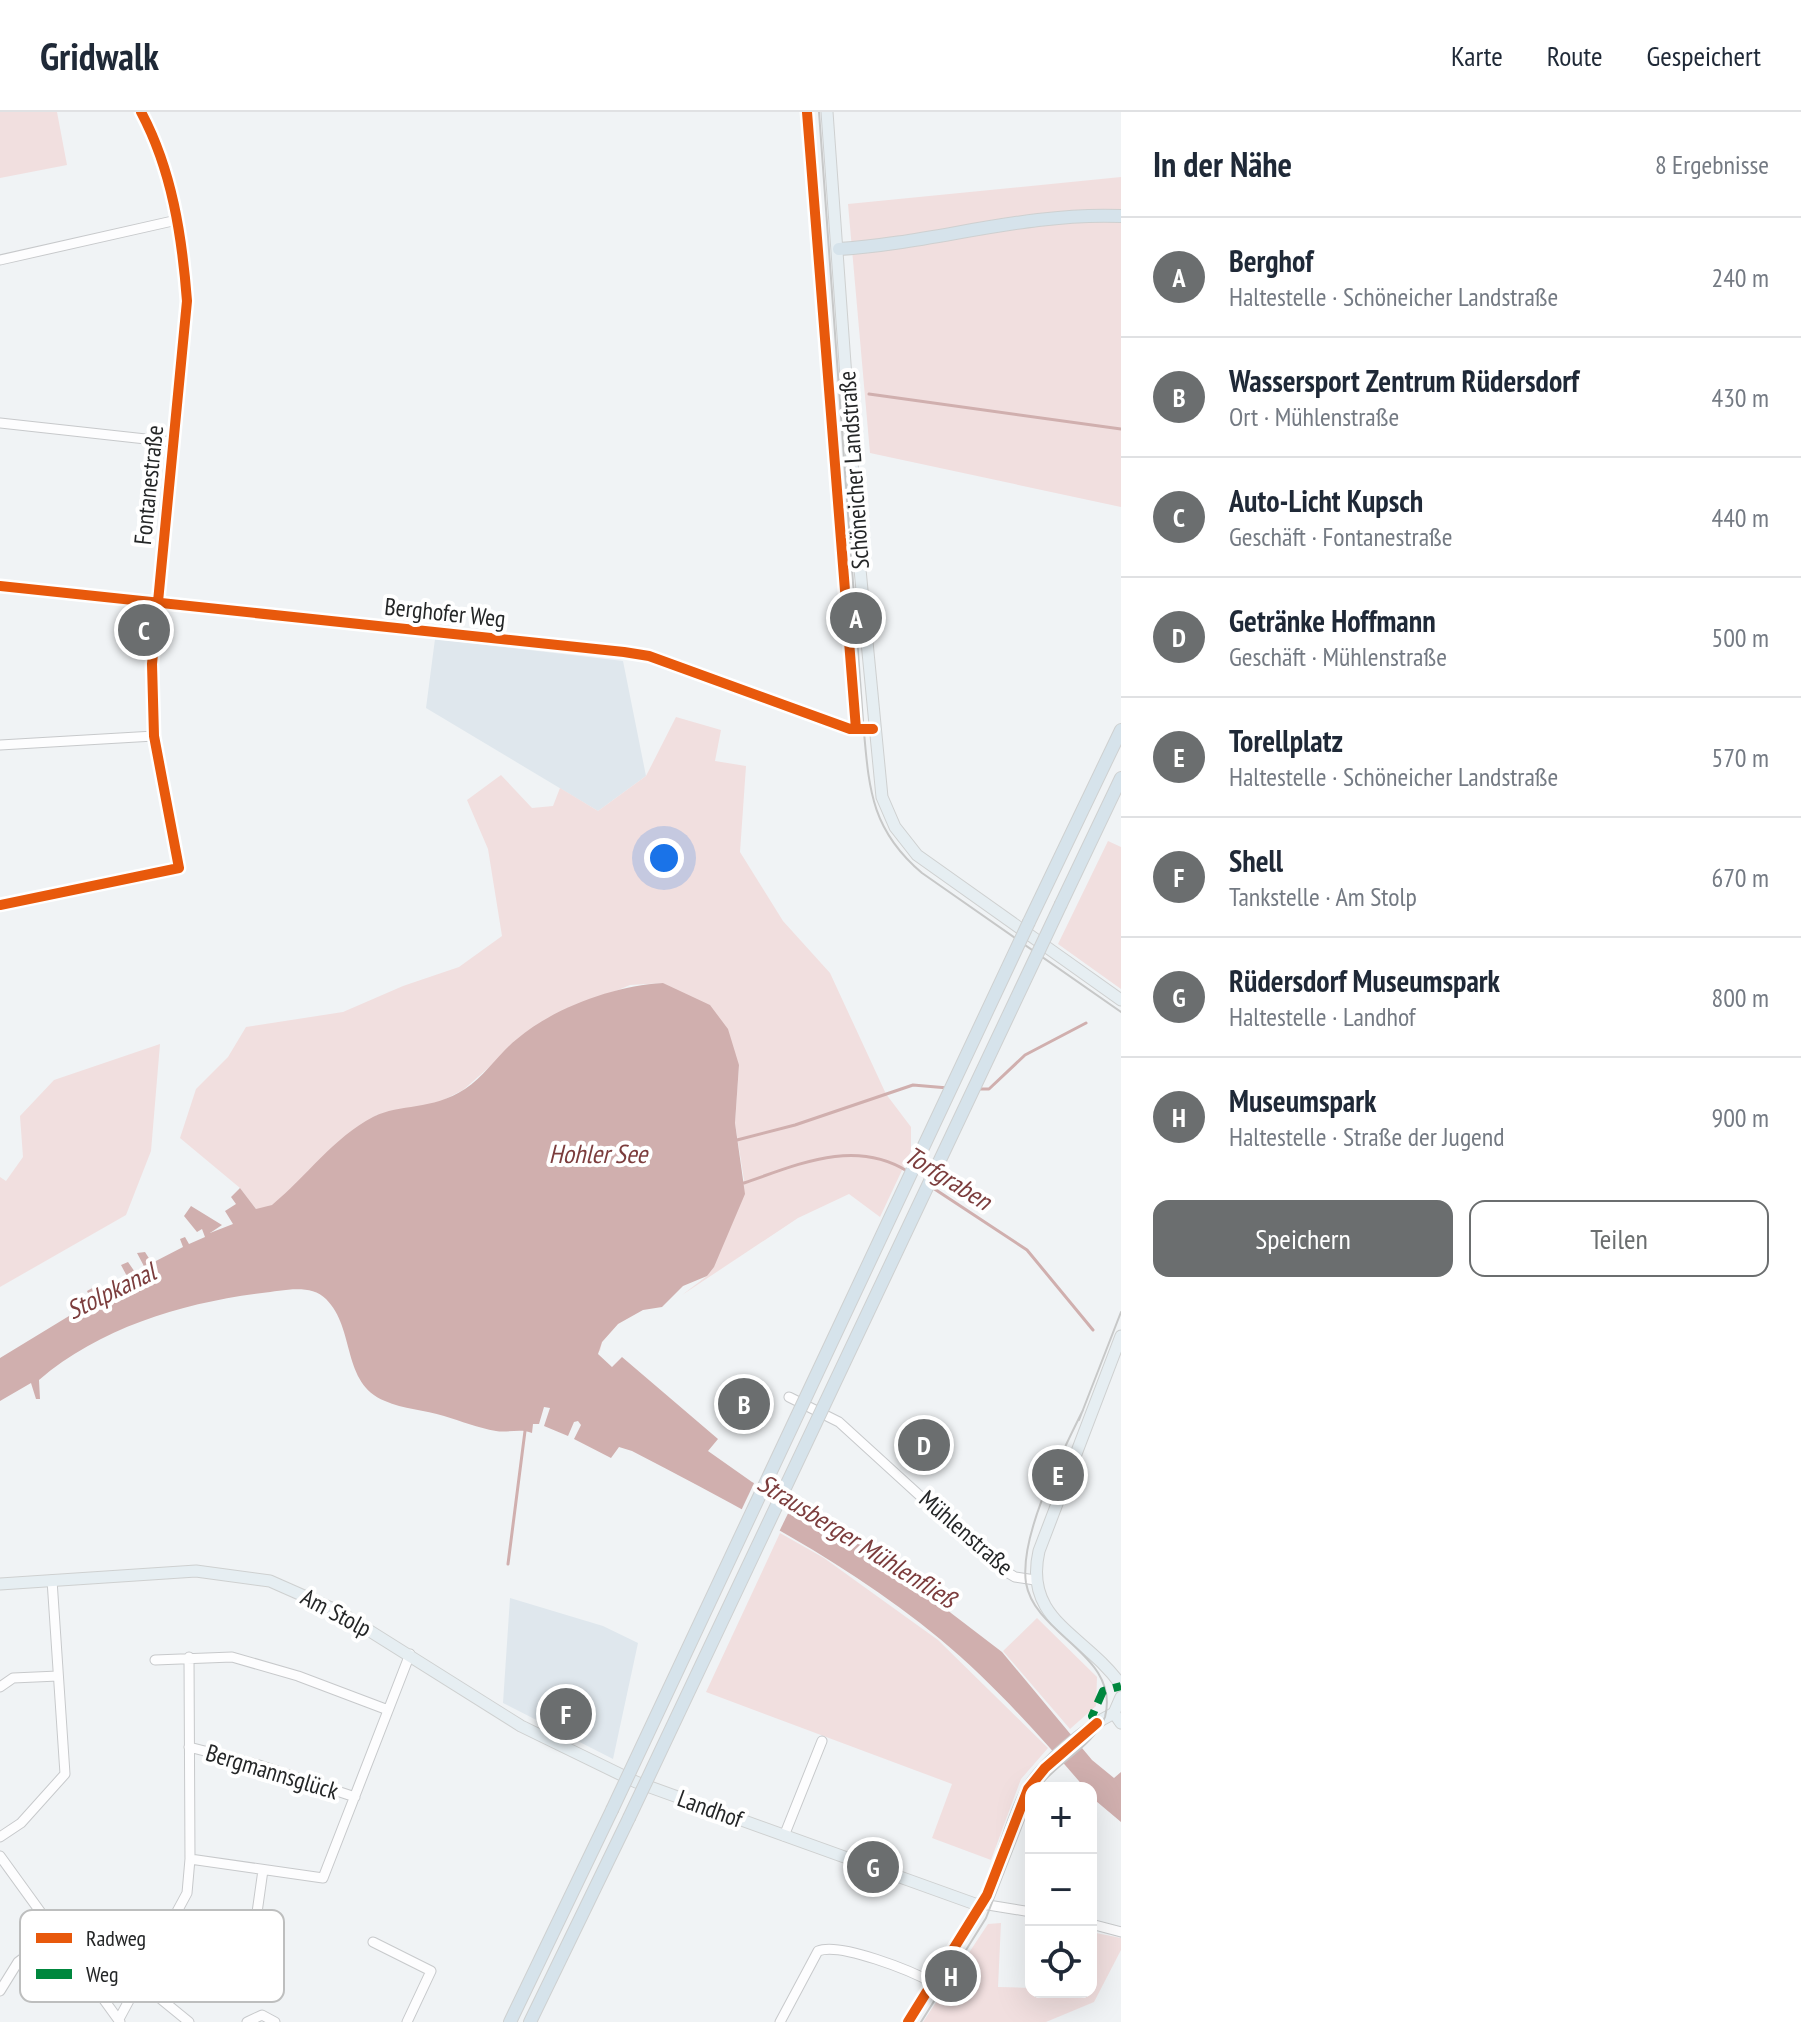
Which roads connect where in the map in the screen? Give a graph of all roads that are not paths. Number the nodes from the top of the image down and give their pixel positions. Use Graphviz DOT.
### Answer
graph roads {
  1 [pos="141,112"];
  2 [pos="827,112"];
  3 [pos="1121,216"];
  4 [pos="177,220"];
  5 [pos="839,249"];
  6 [pos="0,260"];
  7 [pos="0,423"];
  8 [pos="173,442"];
  9 [pos="0,586"];
  10 [pos="156,603"];
  11 [pos="873,729"];
  12 [pos="1121,730"];
  13 [pos="154,736"];
  14 [pos="0,745"];
  15 [pos="1121,778"];
  16 [pos="0,905"];
  17 [pos="1121,1000"];
  18 [pos="1121,1336"];
  19 [pos="789,1397"];
  20 [pos="52,1580"];
  21 [pos="1035,1580"];
  22 [pos="0,1584"];
  23 [pos="410,1654"];
  24 [pos="189,1657"];
  25 [pos="155,1660"];
  26 [pos="58,1676"];
  27 [pos="1121,1685"];
  28 [pos="0,1687"];
  29 [pos="1121,1697"];
  30 [pos="388,1710"];
  31 [pos="1118,1718"];
  32 [pos="822,1741"];
  33 [pos="189,1747"];
  34 [pos="636,1782"];
  35 [pos="355,1797"];
  36 [pos="784,1836"];
  37 [pos="0,1837"];
  38 [pos="0,1856"];
  39 [pos="190,1859"];
  40 [pos="263,1870"];
  41 [pos="982,1904"];
  42 [pos="40,1910"];
  43 [pos="179,1910"];
  44 [pos="257,1910"];
  45 [pos="1025,1911"];
  46 [pos="1097,1926"];
  47 [pos="1121,1932"];
  48 [pos="373,1942"];
  49 [pos="20,1961"];
  50 [pos="933,1983"];
  51 [pos="0,1991"];
  52 [pos="107,2002"];
  53 [pos="129,2002"];
  54 [pos="164,2002"];
  55 [pos="120,2020"];
  56 [pos="189,2022"];
  57 [pos="247,2022"];
  58 [pos="275,2022"];
  59 [pos="407,2022"];
  60 [pos="510,2022"];
  61 [pos="530,2022"];
  62 [pos="780,2022"];
  63 [pos="908,2022"];
  1 -- 4 [label="street, Fontanestraße"];
  2 -- 5 [label="main road, Schöneicher Landstraße"];
  3 -- 5 [label="highway"];
  4 -- 6 [label="street"];
  4 -- 8 [label="street, Fontanestraße"];
  5 -- 11 [label="main road, Schöneicher Landstraße"];
  7 -- 8 [label="street"];
  8 -- 10 [label="street, Fontanestraße"];
  9 -- 10 [label="street, Berghofer Weg"];
  10 -- 11 [label="street, Berghofer Weg"];
  10 -- 13 [label="street, Fontanestraße"];
  11 -- 17 [label="main road, Schöneicher Landstraße"];
  12 -- 60 [label="highway, bridge"];
  13 -- 14 [label="street"];
  13 -- 16 [label="street, Fontanestraße"];
  15 -- 61 [label="highway, bridge"];
  18 -- 21 [label="main road"];
  19 -- 21 [label="street, Mühlenstraße"];
  20 -- 22 [label="main road, Am Stolp"];
  20 -- 23 [label="main road, Am Stolp"];
  20 -- 26 [label="street"];
  21 -- 27 [label="main road, Mühlenstraße"];
  23 -- 30 [label="street, Bergmannsglück"];
  23 -- 34 [label="main road, Am Stolp"];
  24 -- 25 [label="street"];
  24 -- 30 [label="street"];
  24 -- 33 [label="street, Bergmannsglück"];
  26 -- 28 [label="street"];
  26 -- 37 [label="street"];
  29 -- 31 [label="main road"];
  30 -- 35 [label="street, Bergmannsglück"];
  31 -- 41 [label="main road"];
  32 -- 36 [label="street"];
  33 -- 35 [label="street, Bergmannsglück"];
  33 -- 39 [label="street, Bergmannsglück"];
  34 -- 36 [label="main road, Landhof"];
  35 -- 40 [label="street, Bergmannsglück"];
  36 -- 41 [label="main road, Landhof"];
  38 -- 42 [label="street"];
  39 -- 40 [label="street, Bergmannsglück"];
  39 -- 43 [label="street, Bergmannsglück"];
  40 -- 44 [label="street"];
  41 -- 45 [label="street"];
  41 -- 50 [label="street"];
  46 -- 47 [label="street"];
  48 -- 59 [label="street"];
  49 -- 51 [label="street"];
  50 -- 62 [label="street"];
  50 -- 63 [label="street"];
  52 -- 55 [label="street"];
  53 -- 55 [label="street, Bergmannsglück"];
  54 -- 56 [label="street"];
  57 -- 58 [label="street"];
}
